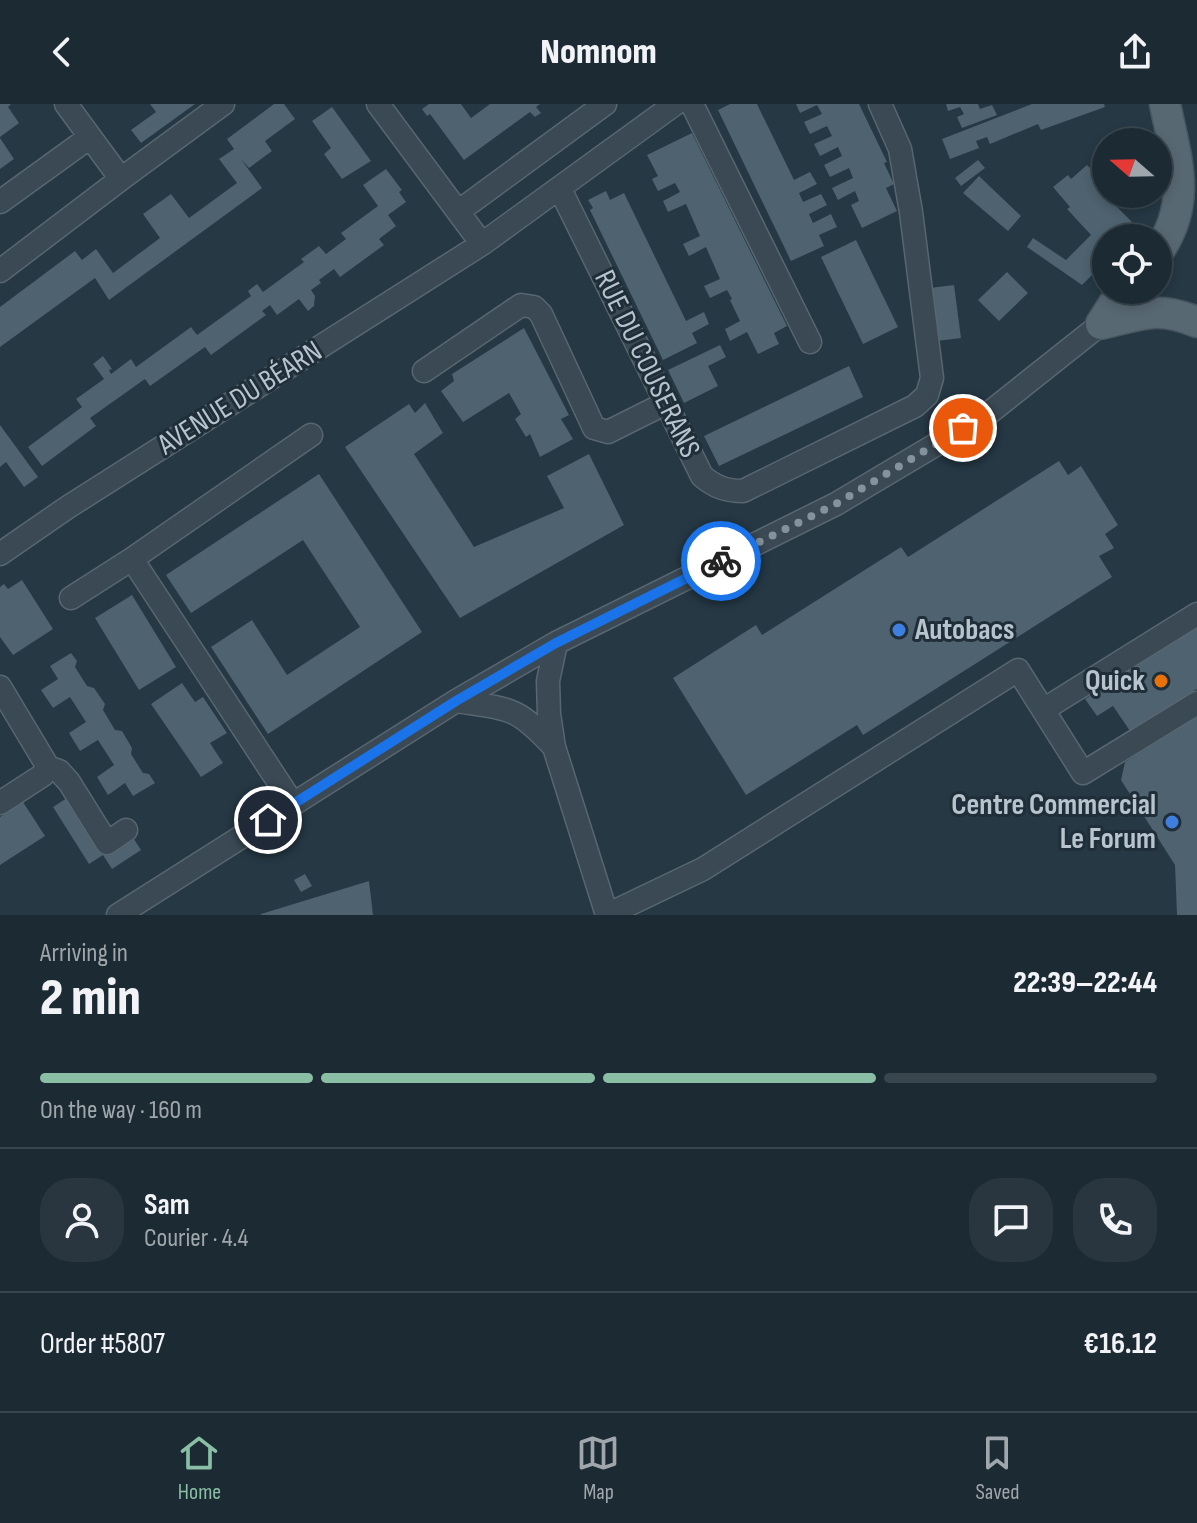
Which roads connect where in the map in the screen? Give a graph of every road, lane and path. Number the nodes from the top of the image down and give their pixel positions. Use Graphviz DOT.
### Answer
graph roads {
  1 [pos="66,104"];
  2 [pos="223,104"];
  3 [pos="378,104"];
  4 [pos="605,104"];
  5 [pos="675,104"];
  6 [pos="692,104"];
  7 [pos="880,104"];
  8 [pos="1165,104"];
  9 [pos="1181,104"];
  10 [pos="90,137"];
  11 [pos="1197,176"];
  12 [pos="121,179"];
  13 [pos="560,189"];
  14 [pos="0,202"];
  15 [pos="459,211"];
  16 [pos="1172,228"];
  17 [pos="482,244"];
  18 [pos="0,271"];
  19 [pos="1114,304"];
  20 [pos="1197,322"];
  21 [pos="1101,324"];
  22 [pos="810,342"];
  23 [pos="424,371"];
  24 [pos="666,403"];
  25 [pos="311,435"];
  26 [pos="0,554"];
  27 [pos="132,559"];
  28 [pos="71,598"];
  29 [pos="1197,614"];
  30 [pos="556,643"];
  31 [pos="0,690"];
  32 [pos="456,701"];
  33 [pos="1197,703"];
  34 [pos="1043,710"];
  35 [pos="554,747"];
  36 [pos="48,767"];
  37 [pos="0,803"];
  38 [pos="293,804"];
  39 [pos="126,830"];
  40 [pos="118,915"];
  41 [pos="607,915"];
  1 -- 10 [label="street"];
  2 -- 12 [label="street"];
  3 -- 15 [label="street"];
  4 -- 15 [label="street"];
  5 -- 13 [label="street, AVENUE DU BÉARN"];
  6 -- 22 [label="street"];
  7 -- 24 [label="street, RUE DU COUSERANS"];
  8 -- 16 [label="main road"];
  9 -- 11 [label="main road"];
  10 -- 12 [label="street"];
  10 -- 14 [label="street"];
  12 -- 18 [label="street"];
  13 -- 17 [label="street, AVENUE DU BÉARN"];
  13 -- 24 [label="street, RUE DU COUSERANS"];
  15 -- 17 [label="street"];
  17 -- 26 [label="street, AVENUE DU BÉARN"];
  19 -- 21 [label="main road"];
  20 -- 21 [label="main road"];
  21 -- 30 [label="street"];
  23 -- 24 [label="street"];
  25 -- 27 [label="street"];
  27 -- 28 [label="street"];
  27 -- 38 [label="street"];
  29 -- 34 [label="street"];
  30 -- 32 [label="street"];
  30 -- 35 [label="street"];
  31 -- 36 [label="street"];
  32 -- 35 [label="street"];
  32 -- 38 [label="street"];
  33 -- 34 [label="street"];
  34 -- 41 [label="street"];
  35 -- 41 [label="street"];
  36 -- 37 [label="street"];
  36 -- 39 [label="street"];
  38 -- 40 [label="street"];
}
